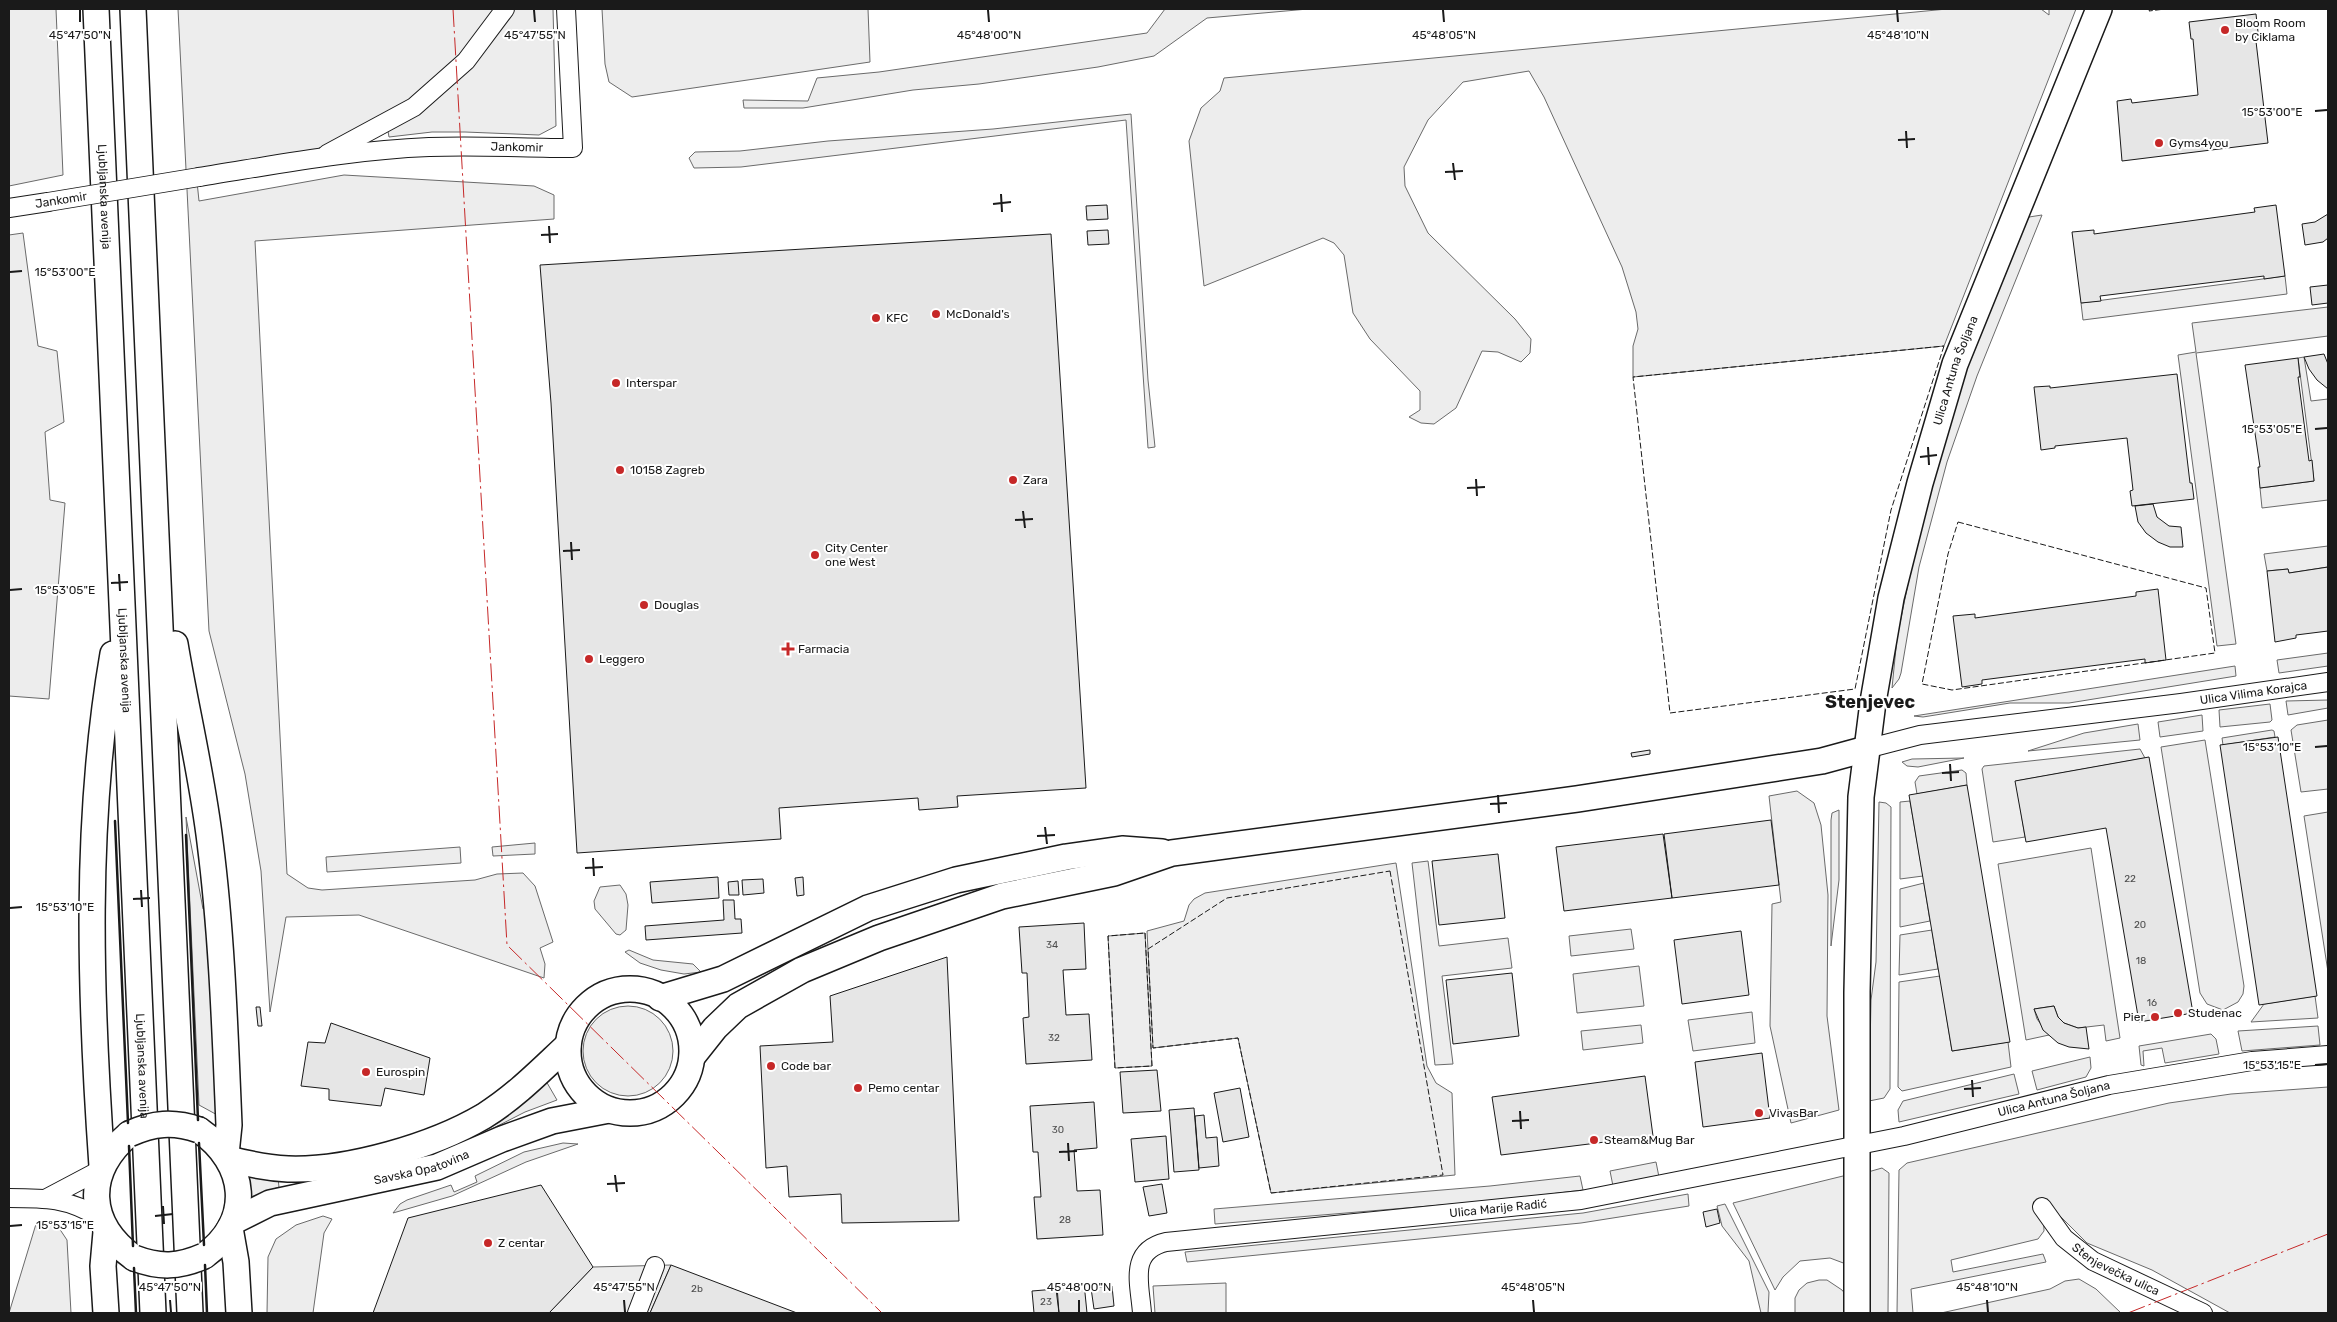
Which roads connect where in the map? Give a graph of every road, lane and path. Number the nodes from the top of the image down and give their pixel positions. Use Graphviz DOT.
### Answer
graph roads {
  1 [pos="96,9"];
  2 [pos="133,9"];
  3 [pos="506,9"];
  4 [pos="566,9"];
  5 [pos="2099,9"];
  6 [pos="320,157"];
  7 [pos="9,208"];
  8 [pos="157,540"];
  9 [pos="122,604"];
  10 [pos="2328,682"];
  11 [pos="1866,749"];
  12 [pos="1172,853"];
  13 [pos="660,998"];
  14 [pos="568,1045"];
  15 [pos="2328,1055"];
  16 [pos="692,1057"];
  17 [pos="609,1110"];
  18 [pos="1857,1145"];
  19 [pos="228,1156"];
  20 [pos="101,1168"];
  21 [pos="9,1198"];
  22 [pos="47,1198"];
  23 [pos="2042,1207"];
  24 [pos="232,1224"];
  25 [pos="103,1225"];
  26 [pos="655,1266"];
  27 [pos="106,1313"];
  28 [pos="154,1313"];
  29 [pos="190,1313"];
  30 [pos="239,1313"];
  31 [pos="638,1313"];
  32 [pos="1142,1313"];
  33 [pos="1857,1313"];
  34 [pos="2202,1313"];
  1 -- 9 [label="street, Ljubljanska avenija"];
  2 -- 8 [label="street"];
  3 -- 6 [label="street, Jankomir"];
  4 -- 6 [label="street, Jankomir"];
  5 -- 11 [label="street, Ulica Antuna Šoljana"];
  6 -- 7 [label="street, Jankomir, bridge"];
  8 -- 19 [label="street"];
  8 -- 29 [label="street"];
  9 -- 20 [label="street"];
  9 -- 28 [label="street, Ljubljanska avenija"];
  10 -- 11 [label="street, Ulica Vilima Korajca"];
  11 -- 12 [label="street"];
  11 -- 18 [label="street, Ulica Antuna Šoljana"];
  12 -- 13 [label="street"];
  12 -- 16 [label="street"];
  13 -- 14 [label="street"];
  13 -- 16 [label="street"];
  14 -- 17 [label="street"];
  14 -- 19 [label="street, Savska Opatovina"];
  15 -- 18 [label="street, Ulica Antuna Šoljana"];
  16 -- 17 [label="street"];
  17 -- 24 [label="street, Savska Opatovina"];
  18 -- 32 [label="street, Ulica Marije Radić"];
  18 -- 33 [label="street, Ulica Antuna Šoljana"];
  19 -- 20 [label="street, bridge"];
  19 -- 24 [label="street"];
  20 -- 22 [label="street"];
  20 -- 25 [label="street"];
  21 -- 22 [label="street"];
  22 -- 25 [label="street"];
  23 -- 34 [label="street, Stenjevečka ulica"];
  24 -- 25 [label="street, bridge"];
  24 -- 30 [label="street"];
  25 -- 27 [label="street"];
  26 -- 31 [label="street"];
}
